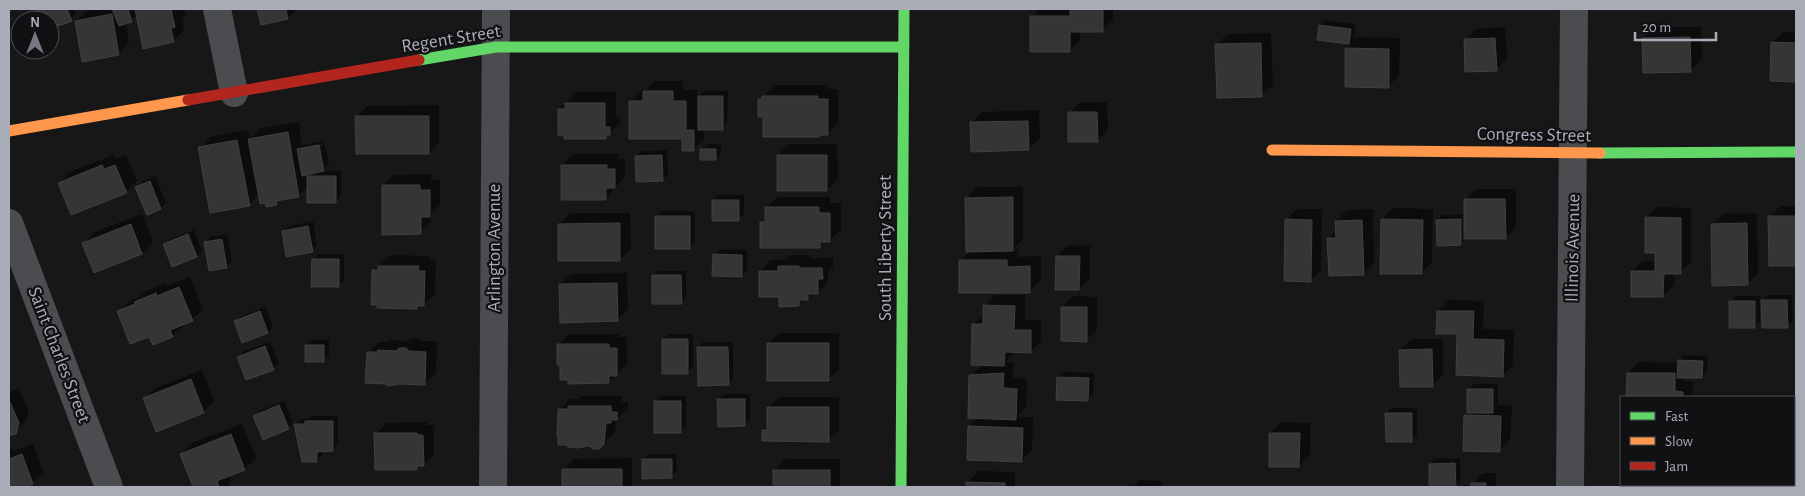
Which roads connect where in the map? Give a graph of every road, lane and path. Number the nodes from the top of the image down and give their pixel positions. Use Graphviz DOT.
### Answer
graph roads {
  1 [pos="217,9"];
  2 [pos="496,9"];
  3 [pos="904,9"];
  4 [pos="1574,9"];
  5 [pos="496,47"];
  6 [pos="904,47"];
  7 [pos="234,93"];
  8 [pos="9,131"];
  9 [pos="1272,150"];
  10 [pos="1574,152"];
  11 [pos="1796,152"];
  12 [pos="9,223"];
  13 [pos="109,487"];
  14 [pos="492,487"];
  15 [pos="901,487"];
  16 [pos="1570,487"];
  1 -- 7 [label="street"];
  2 -- 5 [label="street, Arlington Avenue"];
  3 -- 6 [label="street, South Liberty Street"];
  4 -- 10 [label="street, Illinois Avenue"];
  5 -- 6 [label="street, Regent Street"];
  5 -- 7 [label="street, Regent Street"];
  5 -- 14 [label="street, Arlington Avenue"];
  6 -- 15 [label="street, South Liberty Street"];
  7 -- 8 [label="street, Regent Street"];
  9 -- 10 [label="street, Congress Street"];
  10 -- 11 [label="street, Congress Street"];
  10 -- 16 [label="street, Illinois Avenue"];
  12 -- 13 [label="street, Saint Charles Street"];
}
